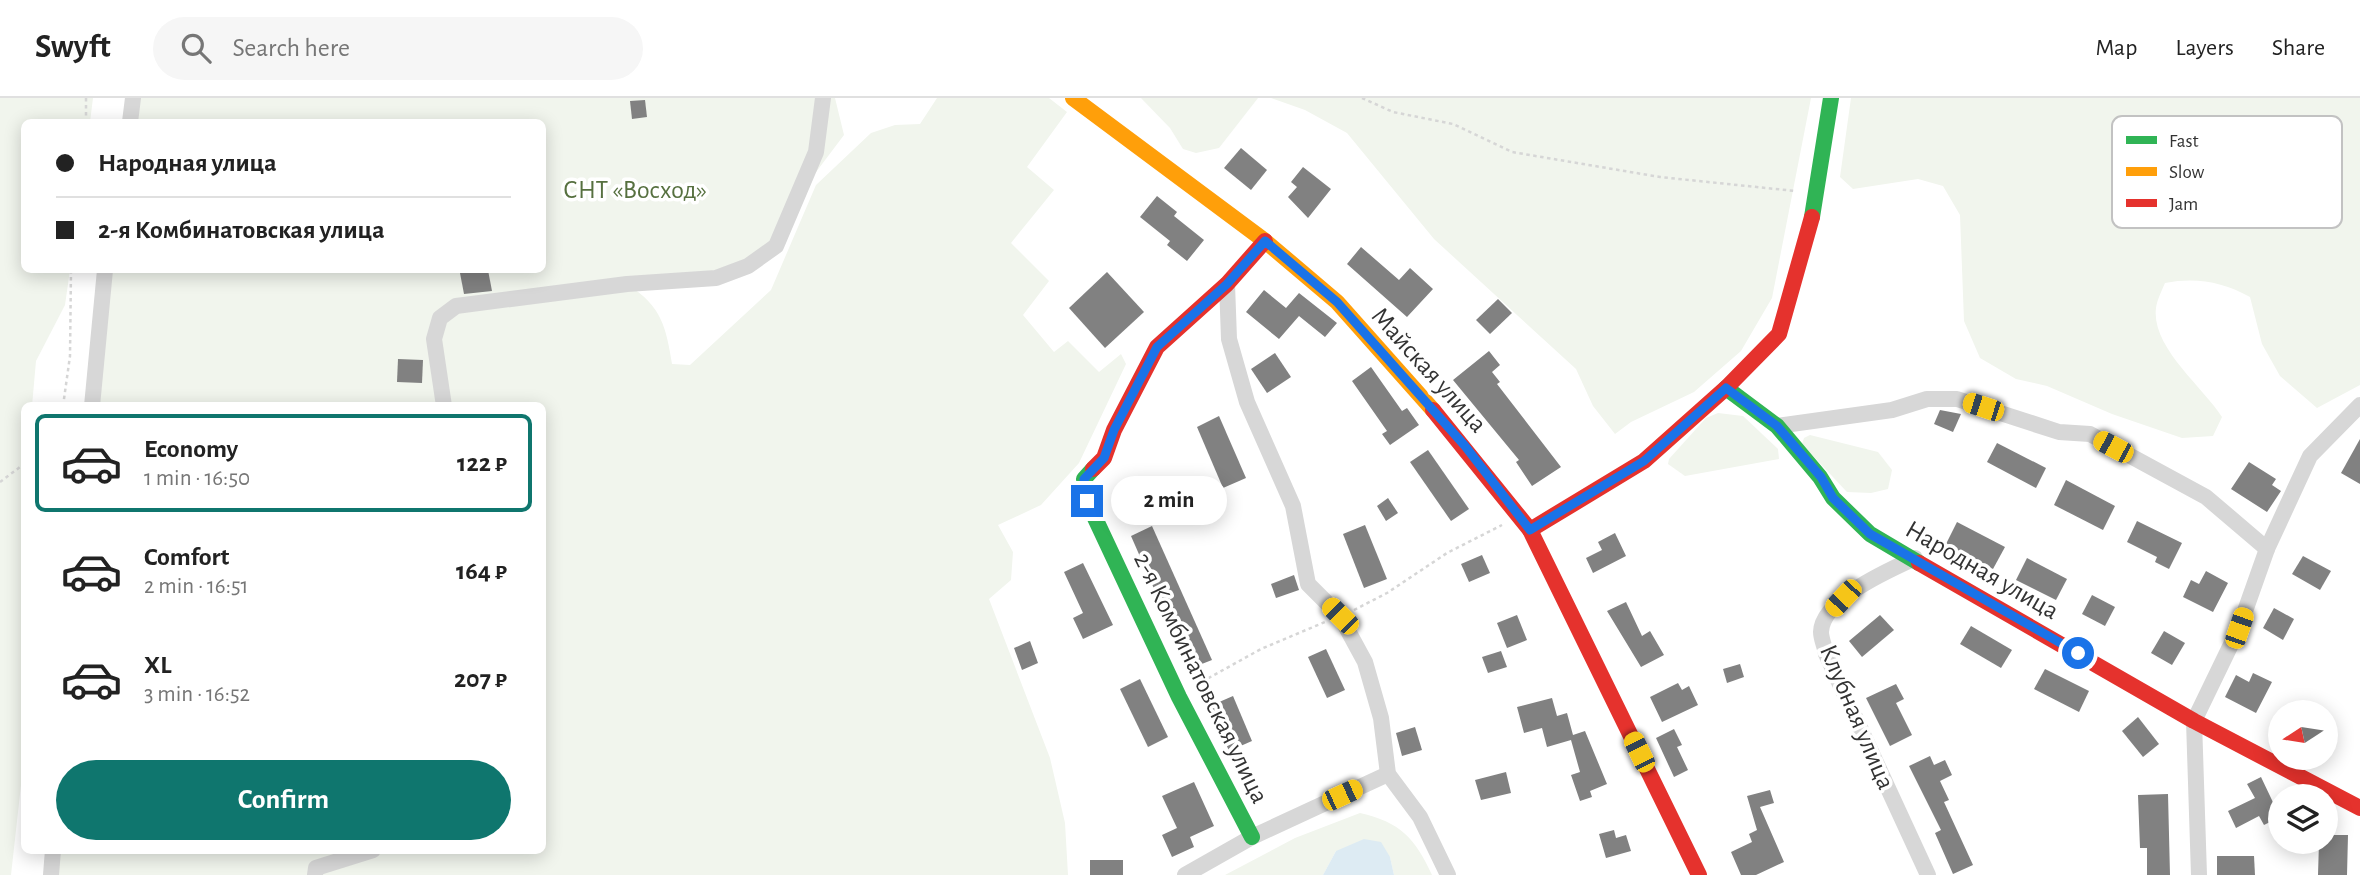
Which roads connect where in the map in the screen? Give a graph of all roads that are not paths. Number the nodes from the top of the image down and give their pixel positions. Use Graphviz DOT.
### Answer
graph roads {
  1 [pos="133,98"];
  2 [pos="822,98"];
  3 [pos="1073,98"];
  4 [pos="1831,98"];
  5 [pos="130,119"];
  6 [pos="1265,241"];
  7 [pos="105,273"];
  8 [pos="1227,284"];
  9 [pos="1726,388"];
  10 [pos="92,402"];
  11 [pos="443,402"];
  12 [pos="2360,405"];
  13 [pos="1777,426"];
  14 [pos="1530,530"];
  15 [pos="2267,549"];
  16 [pos="1915,558"];
  17 [pos="2194,721"];
  18 [pos="1388,775"];
  19 [pos="2360,808"];
  20 [pos="1252,837"];
  21 [pos="52,854"];
  22 [pos="360,854"];
  23 [pos="51,875"];
  24 [pos="315,875"];
  25 [pos="1185,875"];
  26 [pos="1448,875"];
  27 [pos="1699,875"];
  28 [pos="1928,875"];
  29 [pos="2199,875"];
  1 -- 5 [label="street"];
  2 -- 11 [label="street"];
  3 -- 6 [label="street, Майская улица"];
  4 -- 9 [label="street"];
  6 -- 8 [label="street"];
  6 -- 14 [label="street, Майская улица"];
  7 -- 10 [label="street"];
  8 -- 18 [label="street"];
  8 -- 20 [label="street, 2-я Комбинатовская улица"];
  9 -- 13 [label="street, Народная улица"];
  9 -- 14 [label="street"];
  12 -- 15 [label="street"];
  13 -- 15 [label="street"];
  13 -- 16 [label="street, Народная улица"];
  14 -- 27 [label="street, Майская улица"];
  15 -- 17 [label="street"];
  16 -- 17 [label="street, Народная улица"];
  16 -- 28 [label="street, Клубная улица"];
  17 -- 19 [label="street, Народная улица"];
  17 -- 29 [label="street"];
  18 -- 20 [label="street"];
  18 -- 26 [label="street"];
  20 -- 25 [label="street"];
  21 -- 23 [label="street"];
  22 -- 24 [label="street"];
}
